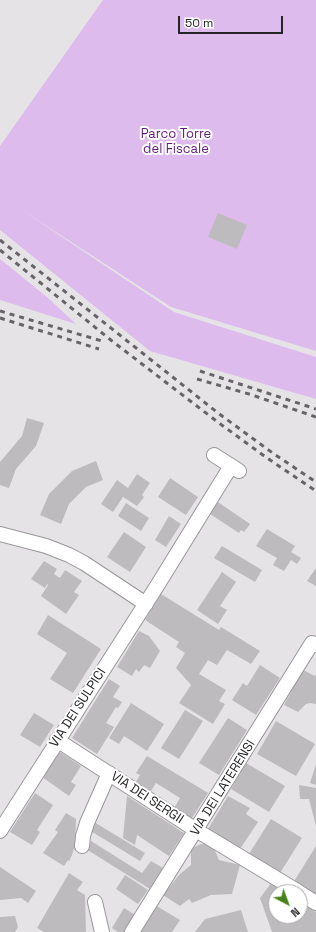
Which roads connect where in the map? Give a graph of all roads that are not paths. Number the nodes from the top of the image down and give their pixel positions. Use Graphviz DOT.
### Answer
graph roads {
  1 [pos="214,455"];
  2 [pos="0,534"];
  3 [pos="146,604"];
  4 [pos="314,644"];
  5 [pos="57,740"];
  6 [pos="109,774"];
  7 [pos="196,830"];
  8 [pos="0,831"];
  9 [pos="82,846"];
  10 [pos="286,884"];
  11 [pos="95,902"];
  12 [pos="102,932"];
  13 [pos="132,932"];
  1 -- 3 [label="street, VIA DEI SULPICI"];
  2 -- 3 [label="street"];
  3 -- 5 [label="street, VIA DEI SULPICI"];
  4 -- 7 [label="street, VIA DEI LATERENSI"];
  5 -- 6 [label="street, VIA DEI SERGII"];
  5 -- 8 [label="street, VIA DEI SULPICI"];
  6 -- 7 [label="street, VIA DEI SERGII"];
  6 -- 9 [label="street"];
  7 -- 10 [label="street, VIA DEI SERGII"];
  7 -- 13 [label="street, VIA DEI LATERENSI"];
  11 -- 12 [label="street"];
}
